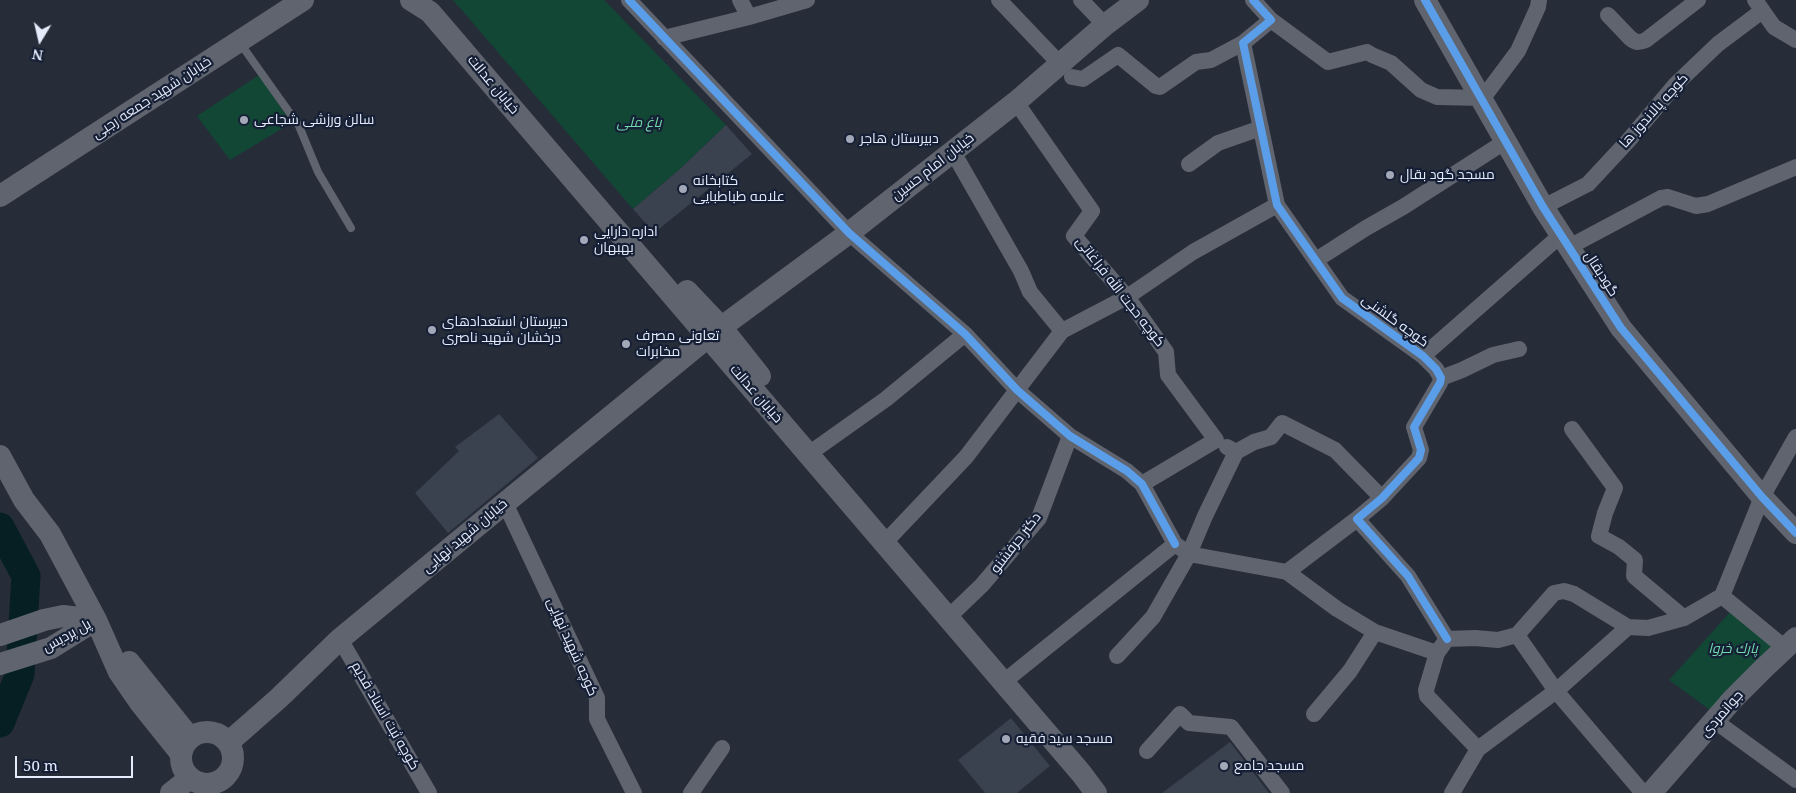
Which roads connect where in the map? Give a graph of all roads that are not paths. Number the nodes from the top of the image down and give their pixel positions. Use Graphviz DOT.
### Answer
graph roads {
  1 [pos="303,0"];
  2 [pos="411,0"];
  3 [pos="437,0"];
  4 [pos="629,0"];
  5 [pos="740,0"];
  6 [pos="807,0"];
  7 [pos="999,0"];
  8 [pos="1081,0"];
  9 [pos="1138,0"];
  10 [pos="1253,0"];
  11 [pos="1425,0"];
  12 [pos="1539,0"];
  13 [pos="1698,0"];
  14 [pos="1759,5"];
  15 [pos="1608,15"];
  16 [pos="749,17"];
  17 [pos="1271,20"];
  18 [pos="1105,25"];
  19 [pos="664,38"];
  20 [pos="1796,40"];
  21 [pos="238,42"];
  22 [pos="1243,43"];
  23 [pos="1066,70"];
  24 [pos="1483,98"];
  25 [pos="1016,102"];
  26 [pos="1261,128"];
  27 [pos="1506,141"];
  28 [pos="952,152"];
  29 [pos="1189,164"];
  30 [pos="1796,167"];
  31 [pos="0,196"];
  32 [pos="1278,205"];
  33 [pos="1543,206"];
  34 [pos="351,228"];
  35 [pos="848,233"];
  36 [pos="1565,241"];
  37 [pos="1316,260"];
  38 [pos="1127,297"];
  39 [pos="1062,331"];
  40 [pos="715,332"];
  41 [pos="965,334"];
  42 [pos="1519,349"];
  43 [pos="1423,356"];
  44 [pos="1441,378"];
  45 [pos="1017,390"];
  46 [pos="1572,429"];
  47 [pos="1070,436"];
  48 [pos="1796,437"];
  49 [pos="1216,440"];
  50 [pos="818,448"];
  51 [pos="1236,452"];
  52 [pos="2,456"];
  53 [pos="1142,484"];
  54 [pos="1762,496"];
  55 [pos="1382,498"];
  56 [pos="505,503"];
  57 [pos="1358,519"];
  58 [pos="1796,533"];
  59 [pos="891,536"];
  60 [pos="1175,544"];
  61 [pos="1189,554"];
  62 [pos="1287,572"];
  63 [pos="1722,596"];
  64 [pos="955,611"];
  65 [pos="1684,618"];
  66 [pos="96,620"];
  67 [pos="1628,627"];
  68 [pos="1375,632"];
  69 [pos="0,635"];
  70 [pos="1517,635"];
  71 [pos="340,639"];
  72 [pos="1447,639"];
  73 [pos="1791,643"];
  74 [pos="1437,654"];
  75 [pos="1117,656"];
  76 [pos="0,664"];
  77 [pos="1012,676"];
  78 [pos="1556,691"];
  79 [pos="1314,714"];
  80 [pos="1715,721"];
  81 [pos="229,742"];
  82 [pos="185,746"];
  83 [pos="722,748"];
  84 [pos="1478,749"];
  85 [pos="1147,751"];
  86 [pos="190,778"];
  87 [pos="1796,780"];
  88 [pos="226,787"];
  89 [pos="171,793"];
  90 [pos="429,793"];
  91 [pos="634,793"];
  92 [pos="691,793"];
  93 [pos="1096,793"];
  94 [pos="1113,793"];
  95 [pos="1282,793"];
  96 [pos="1452,793"];
  97 [pos="1643,793"];
  98 [pos="1651,793"];
  1 -- 21 [label="main road, خیابان شهید جمعه رجبی"];
  2 -- 40 [label="main road, خیابان عدالت"];
  3 -- 40 [label="main road, خیابان عدالت"];
  4 -- 19 [label="street"];
  5 -- 16 [label="street"];
  6 -- 16 [label="street"];
  7 -- 23 [label="street"];
  8 -- 18 [label="street"];
  9 -- 18 [label="main road, خیابان امام حسین"];
  10 -- 17 [label="street"];
  11 -- 24 [label="main road, گودبقال"];
  12 -- 24 [label="street"];
  13 -- 15 [label="street"];
  14 -- 20 [label="street"];
  14 -- 33 [label="street, کوچه پالاندوز ها"];
  16 -- 19 [label="street"];
  17 -- 22 [label="street"];
  17 -- 24 [label="street"];
  18 -- 23 [label="main road, خیابان امام حسین"];
  19 -- 35 [label="street"];
  21 -- 31 [label="main road, خیابان شهید جمعه رجبی"];
  21 -- 34 [label="lane"];
  22 -- 23 [label="street"];
  22 -- 26 [label="street, کوچه گلشنی"];
  23 -- 25 [label="main road, خیابان امام حسین"];
  24 -- 27 [label="main road, گودبقال"];
  25 -- 28 [label="main road, خیابان امام حسین"];
  25 -- 38 [label="street, کوچه حجت الله فراغاتی"];
  26 -- 29 [label="street"];
  26 -- 32 [label="street, کوچه گلشنی"];
  27 -- 33 [label="main road, گودبقال"];
  27 -- 37 [label="street"];
  28 -- 35 [label="main road, خیابان امام حسین"];
  28 -- 39 [label="street"];
  30 -- 36 [label="street"];
  32 -- 37 [label="street, کوچه گلشنی"];
  32 -- 38 [label="street"];
  33 -- 36 [label="main road, گودبقال"];
  35 -- 40 [label="main road, خیابان امام حسین"];
  35 -- 41 [label="street"];
  36 -- 43 [label="street"];
  36 -- 54 [label="main road, گودبقال"];
  37 -- 43 [label="street, کوچه گلشنی"];
  38 -- 39 [label="street"];
  38 -- 49 [label="street, کوچه حجت الله فراغاتی"];
  39 -- 45 [label="street"];
  40 -- 50 [label="main road, خیابان عدالت"];
  40 -- 56 [label="main road, خیابان شهید نهایی"];
  40 -- 93 [label="main road, خیابان عدالت"];
  41 -- 45 [label="street"];
  41 -- 50 [label="street"];
  42 -- 44 [label="street"];
  43 -- 44 [label="street, کوچه گلشنی"];
  44 -- 55 [label="street"];
  45 -- 47 [label="street"];
  45 -- 59 [label="street"];
  46 -- 65 [label="street"];
  47 -- 53 [label="street"];
  47 -- 64 [label="street, دکتر حرفشنو"];
  48 -- 54 [label="street"];
  49 -- 51 [label="street"];
  49 -- 53 [label="street"];
  50 -- 59 [label="main road, خیابان عدالت"];
  51 -- 55 [label="street"];
  51 -- 61 [label="street"];
  52 -- 66 [label="main road"];
  53 -- 60 [label="street"];
  54 -- 58 [label="main road, گودبقال"];
  54 -- 63 [label="street"];
  55 -- 57 [label="street"];
  56 -- 71 [label="main road, خیابان شهید نهایی"];
  56 -- 91 [label="street, کوچه شهید نهایی"];
  57 -- 62 [label="street"];
  57 -- 72 [label="street"];
  59 -- 64 [label="main road, خیابان عدالت"];
  60 -- 61 [label="street"];
  60 -- 77 [label="street"];
  61 -- 62 [label="street"];
  61 -- 75 [label="street"];
  62 -- 68 [label="street"];
  63 -- 65 [label="street"];
  63 -- 73 [label="street"];
  64 -- 77 [label="main road, خیابان عدالت"];
  65 -- 67 [label="street"];
  66 -- 69 [label="main road, پل پردیس"];
  66 -- 76 [label="main road, پل پردیس"];
  66 -- 82 [label="main road"];
  67 -- 70 [label="street"];
  67 -- 78 [label="street"];
  68 -- 74 [label="street"];
  68 -- 79 [label="street"];
  70 -- 72 [label="street"];
  70 -- 78 [label="street"];
  71 -- 81 [label="main road, خیابان شهید نهایی"];
  71 -- 90 [label="street, کوچه ثبت اسناد قدیم"];
  72 -- 74 [label="street"];
  73 -- 80 [label="main road, جوانمردی"];
  74 -- 84 [label="street"];
  77 -- 94 [label="main road, خیابان عدالت"];
  78 -- 84 [label="street"];
  78 -- 97 [label="street"];
  80 -- 87 [label="street"];
  80 -- 98 [label="main road, جوانمردی"];
  81 -- 82 [label="main road"];
  81 -- 88 [label="main road"];
  82 -- 86 [label="main road"];
  83 -- 92 [label="street"];
  84 -- 96 [label="street"];
  85 -- 95 [label="street"];
  86 -- 88 [label="main road"];
  86 -- 89 [label="main road"];
}
